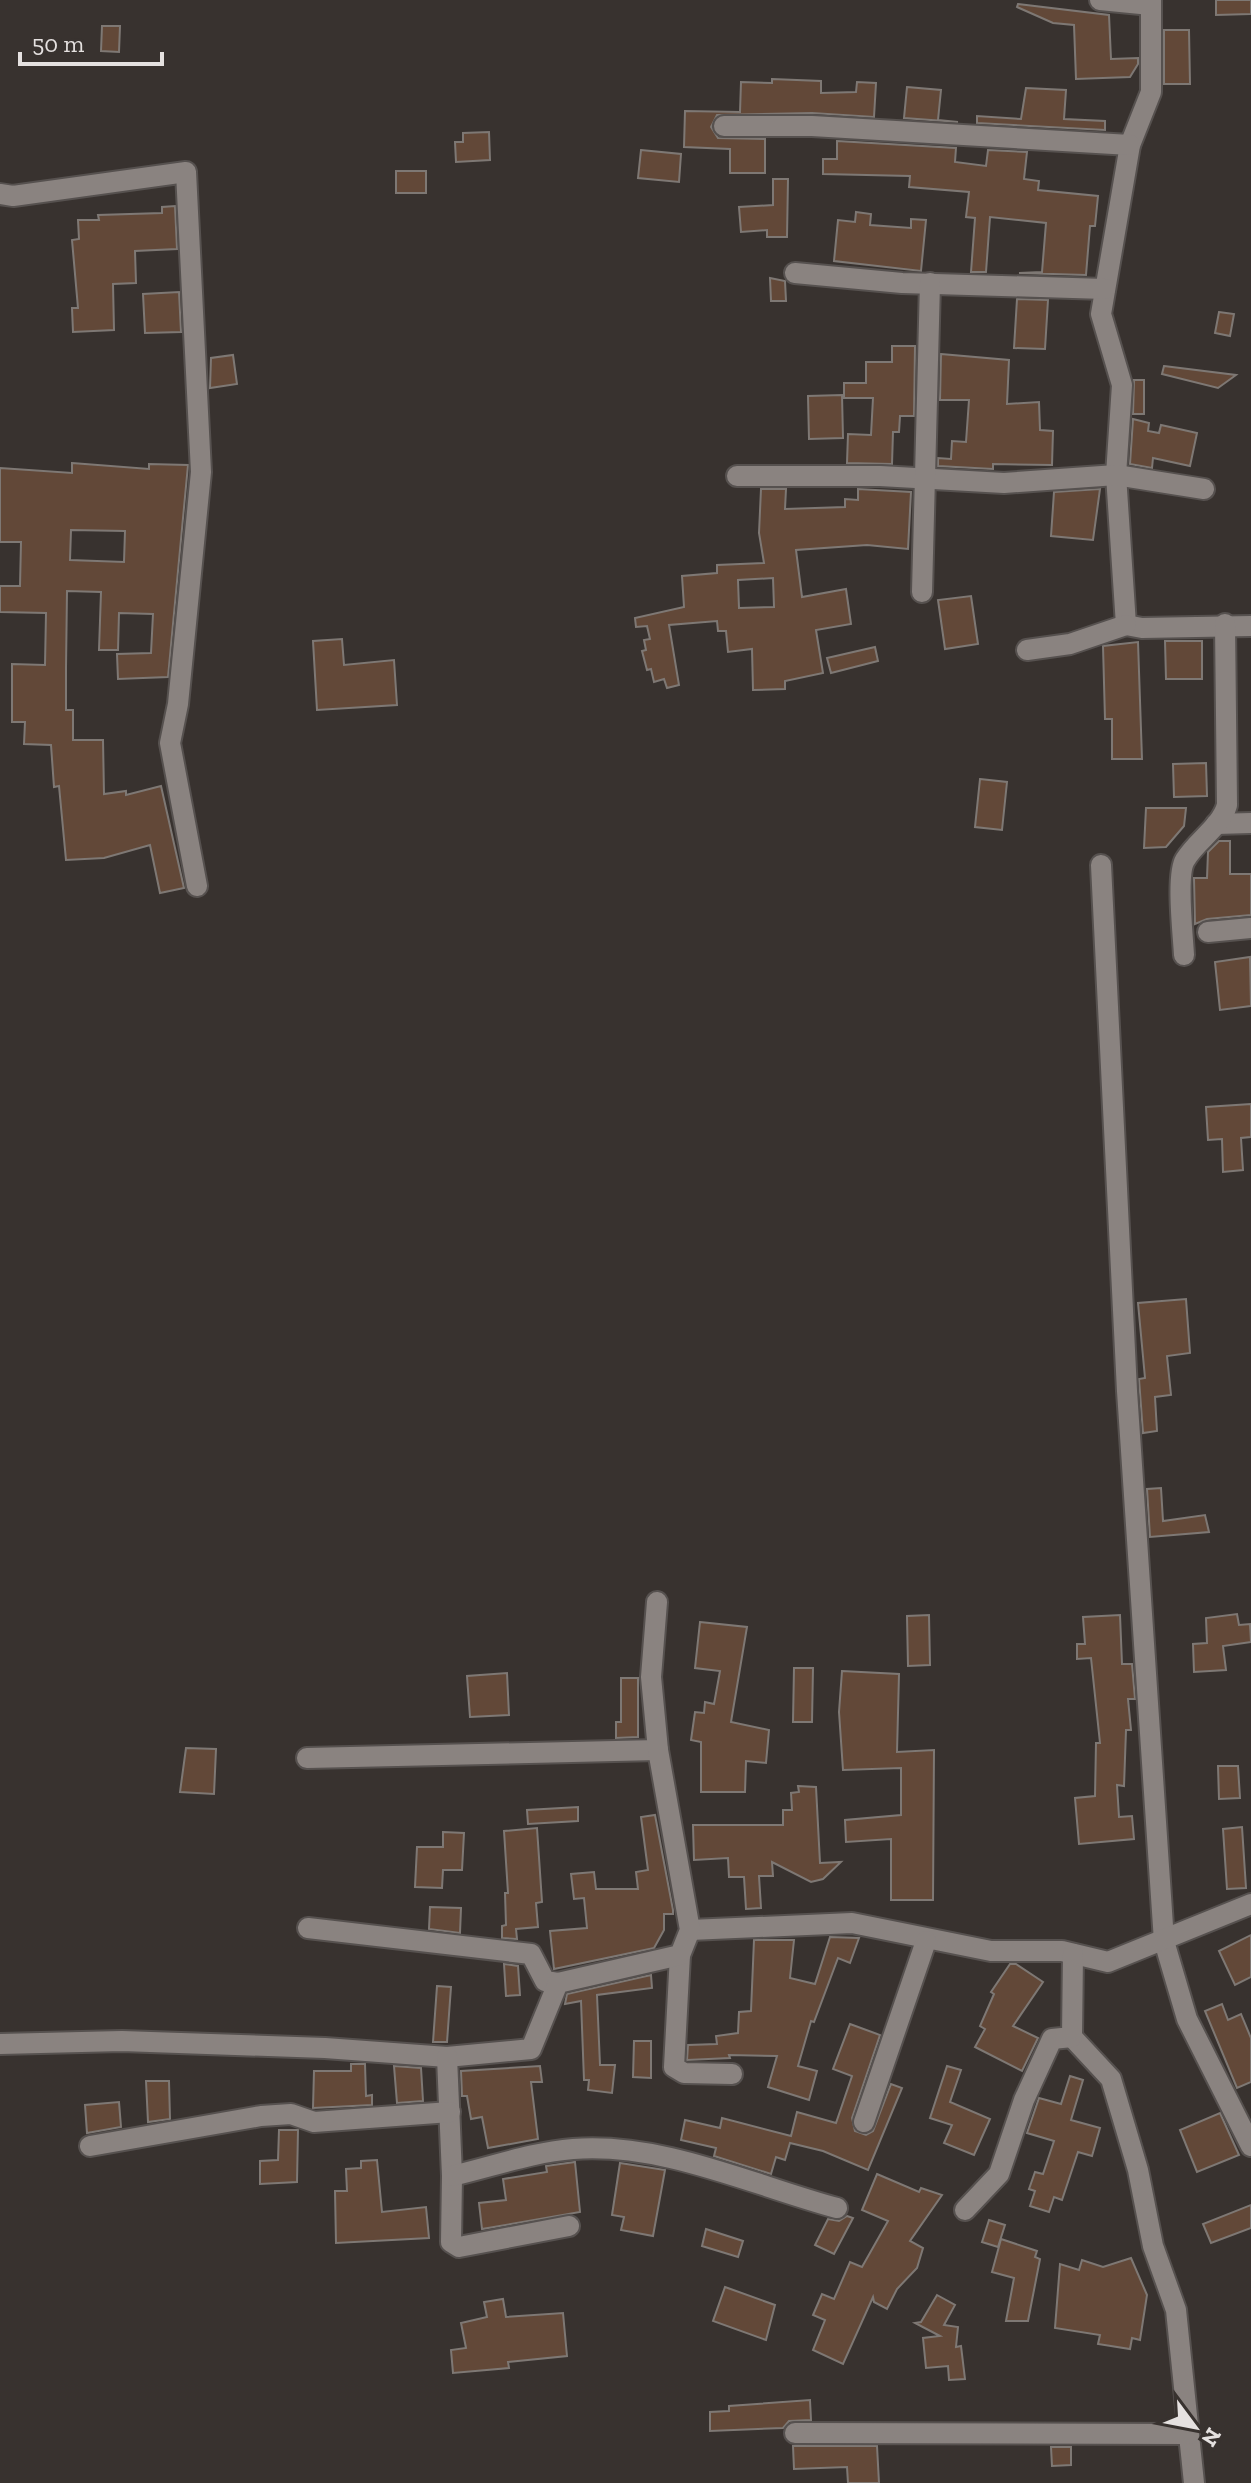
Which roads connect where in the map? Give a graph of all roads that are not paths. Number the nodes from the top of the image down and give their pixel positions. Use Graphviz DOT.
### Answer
graph roads {
  1 [pos="1100,0"];
  2 [pos="1151,2"];
  3 [pos="724,126"];
  4 [pos="1130,145"];
  5 [pos="0,194"];
  6 [pos="795,273"];
  7 [pos="930,283"];
  8 [pos="1105,289"];
  9 [pos="1116,475"];
  10 [pos="737,476"];
  11 [pos="924,479"];
  12 [pos="1204,489"];
  13 [pos="922,592"];
  14 [pos="1225,624"];
  15 [pos="1126,625"];
  16 [pos="1251,626"];
  17 [pos="1027,650"];
  18 [pos="1251,823"];
  19 [pos="1216,824"];
  20 [pos="1101,865"];
  21 [pos="197,886"];
  22 [pos="1251,928"];
  23 [pos="1208,932"];
  24 [pos="1184,955"];
  25 [pos="657,1602"];
  26 [pos="658,1750"];
  27 [pos="307,1758"];
  28 [pos="1251,1904"];
  29 [pos="308,1928"];
  30 [pos="690,1930"];
  31 [pos="926,1941"];
  32 [pos="1164,1941"];
  33 [pos="1073,1954"];
  34 [pos="680,1955"];
  35 [pos="558,1983"];
  36 [pos="1072,2037"];
  37 [pos="0,2044"];
  38 [pos="447,2057"];
  39 [pos="732,2074"];
  40 [pos="450,2112"];
  41 [pos="864,2122"];
  42 [pos="90,2146"];
  43 [pos="1251,2146"];
  44 [pos="452,2176"];
  45 [pos="837,2208"];
  46 [pos="965,2210"];
  47 [pos="569,2226"];
  48 [pos="795,2433"];
  49 [pos="1189,2434"];
  50 [pos="1194,2483"];
  1 -- 2 [label="street"];
  2 -- 4 [label="street"];
  3 -- 4 [label="street"];
  4 -- 8 [label="street"];
  5 -- 21 [label="street"];
  6 -- 7 [label="street"];
  7 -- 8 [label="street"];
  7 -- 11 [label="street"];
  8 -- 9 [label="street"];
  9 -- 11 [label="street"];
  9 -- 12 [label="street"];
  9 -- 15 [label="street"];
  10 -- 11 [label="street"];
  11 -- 13 [label="street"];
  14 -- 15 [label="street"];
  14 -- 16 [label="street"];
  14 -- 19 [label="street"];
  15 -- 17 [label="street"];
  18 -- 19 [label="street"];
  19 -- 24 [label="street"];
  20 -- 32 [label="street"];
  22 -- 23 [label="street"];
  25 -- 26 [label="street"];
  26 -- 27 [label="street"];
  26 -- 30 [label="street"];
  28 -- 32 [label="street"];
  29 -- 35 [label="street"];
  30 -- 31 [label="street"];
  30 -- 34 [label="street"];
  31 -- 33 [label="street"];
  31 -- 41 [label="street"];
  32 -- 33 [label="street"];
  32 -- 43 [label="street"];
  33 -- 36 [label="street"];
  34 -- 35 [label="street"];
  34 -- 39 [label="street"];
  35 -- 38 [label="street"];
  36 -- 46 [label="street"];
  36 -- 49 [label="street"];
  37 -- 38 [label="street"];
  38 -- 40 [label="street"];
  40 -- 42 [label="street"];
  40 -- 44 [label="street"];
  44 -- 45 [label="street"];
  44 -- 47 [label="street"];
  48 -- 49 [label="street"];
  49 -- 50 [label="street"];
}
